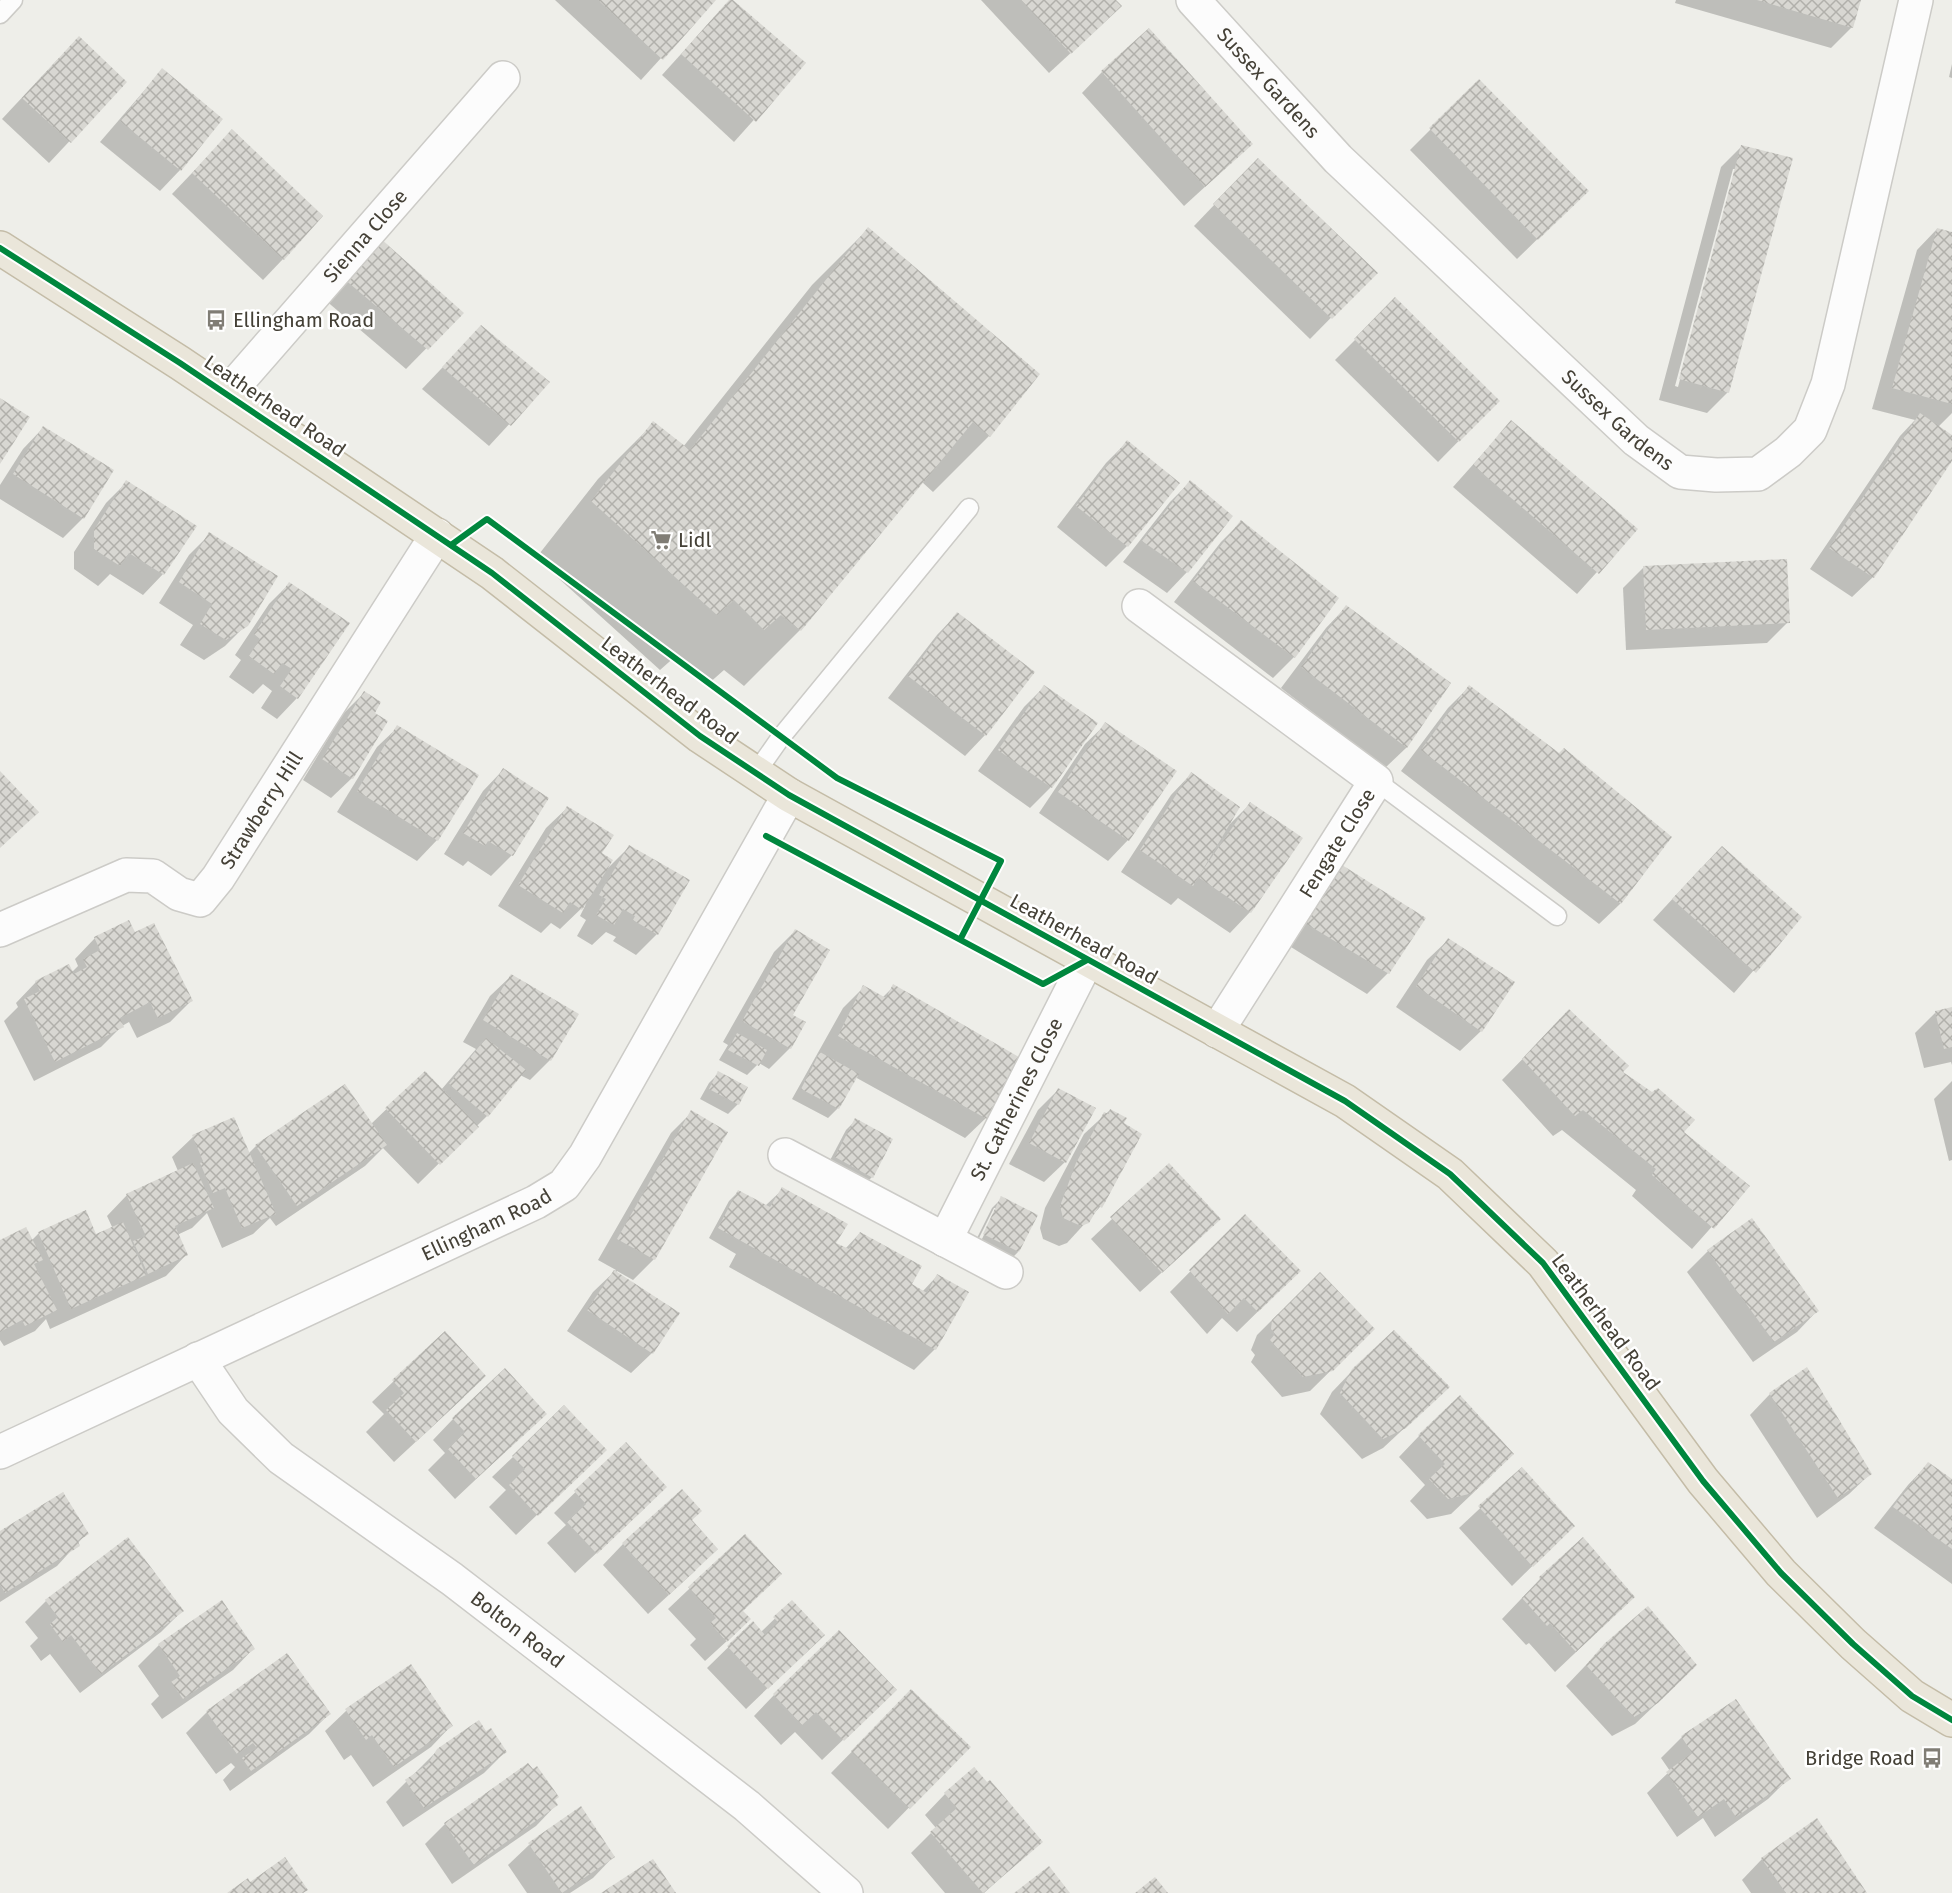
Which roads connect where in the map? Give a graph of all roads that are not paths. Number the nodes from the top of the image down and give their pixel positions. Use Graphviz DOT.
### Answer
graph roads {
  1 [pos="13,0"];
  2 [pos="1193,0"];
  3 [pos="1917,0"];
  4 [pos="0,14"];
  5 [pos="503,78"];
  6 [pos="0,248"];
  7 [pos="227,394"];
  8 [pos="969,508"];
  9 [pos="437,535"];
  10 [pos="1138,606"];
  11 [pos="755,774"];
  12 [pos="1376,781"];
  13 [pos="789,795"];
  14 [pos="1557,916"];
  15 [pos="0,930"];
  16 [pos="1087,960"];
  17 [pos="1217,1031"];
  18 [pos="785,1155"];
  19 [pos="945,1240"];
  20 [pos="1006,1272"];
  21 [pos="198,1359"];
  22 [pos="0,1452"];
  23 [pos="1952,1720"];
  24 [pos="846,1893"];
  1 -- 4 [label="lane"];
  2 -- 3 [label="street, Sussex Gardens"];
  5 -- 7 [label="street, Sienna Close"];
  6 -- 7 [label="highway, Leatherhead Road"];
  7 -- 9 [label="highway, Leatherhead Road"];
  8 -- 11 [label="lane"];
  9 -- 11 [label="highway, Leatherhead Road"];
  9 -- 15 [label="street, Strawberry Hill"];
  10 -- 12 [label="street, Fengate Close"];
  11 -- 13 [label="highway, Leatherhead Road"];
  12 -- 14 [label="lane"];
  12 -- 17 [label="street, Fengate Close"];
  13 -- 16 [label="highway, Leatherhead Road"];
  13 -- 21 [label="street, Ellingham Road"];
  16 -- 17 [label="highway, Leatherhead Road"];
  16 -- 19 [label="street, St. Catherines Close"];
  17 -- 23 [label="highway, Leatherhead Road"];
  18 -- 19 [label="street"];
  19 -- 20 [label="street"];
  21 -- 22 [label="street, Ellingham Road"];
  21 -- 24 [label="street, Bolton Road"];
}
